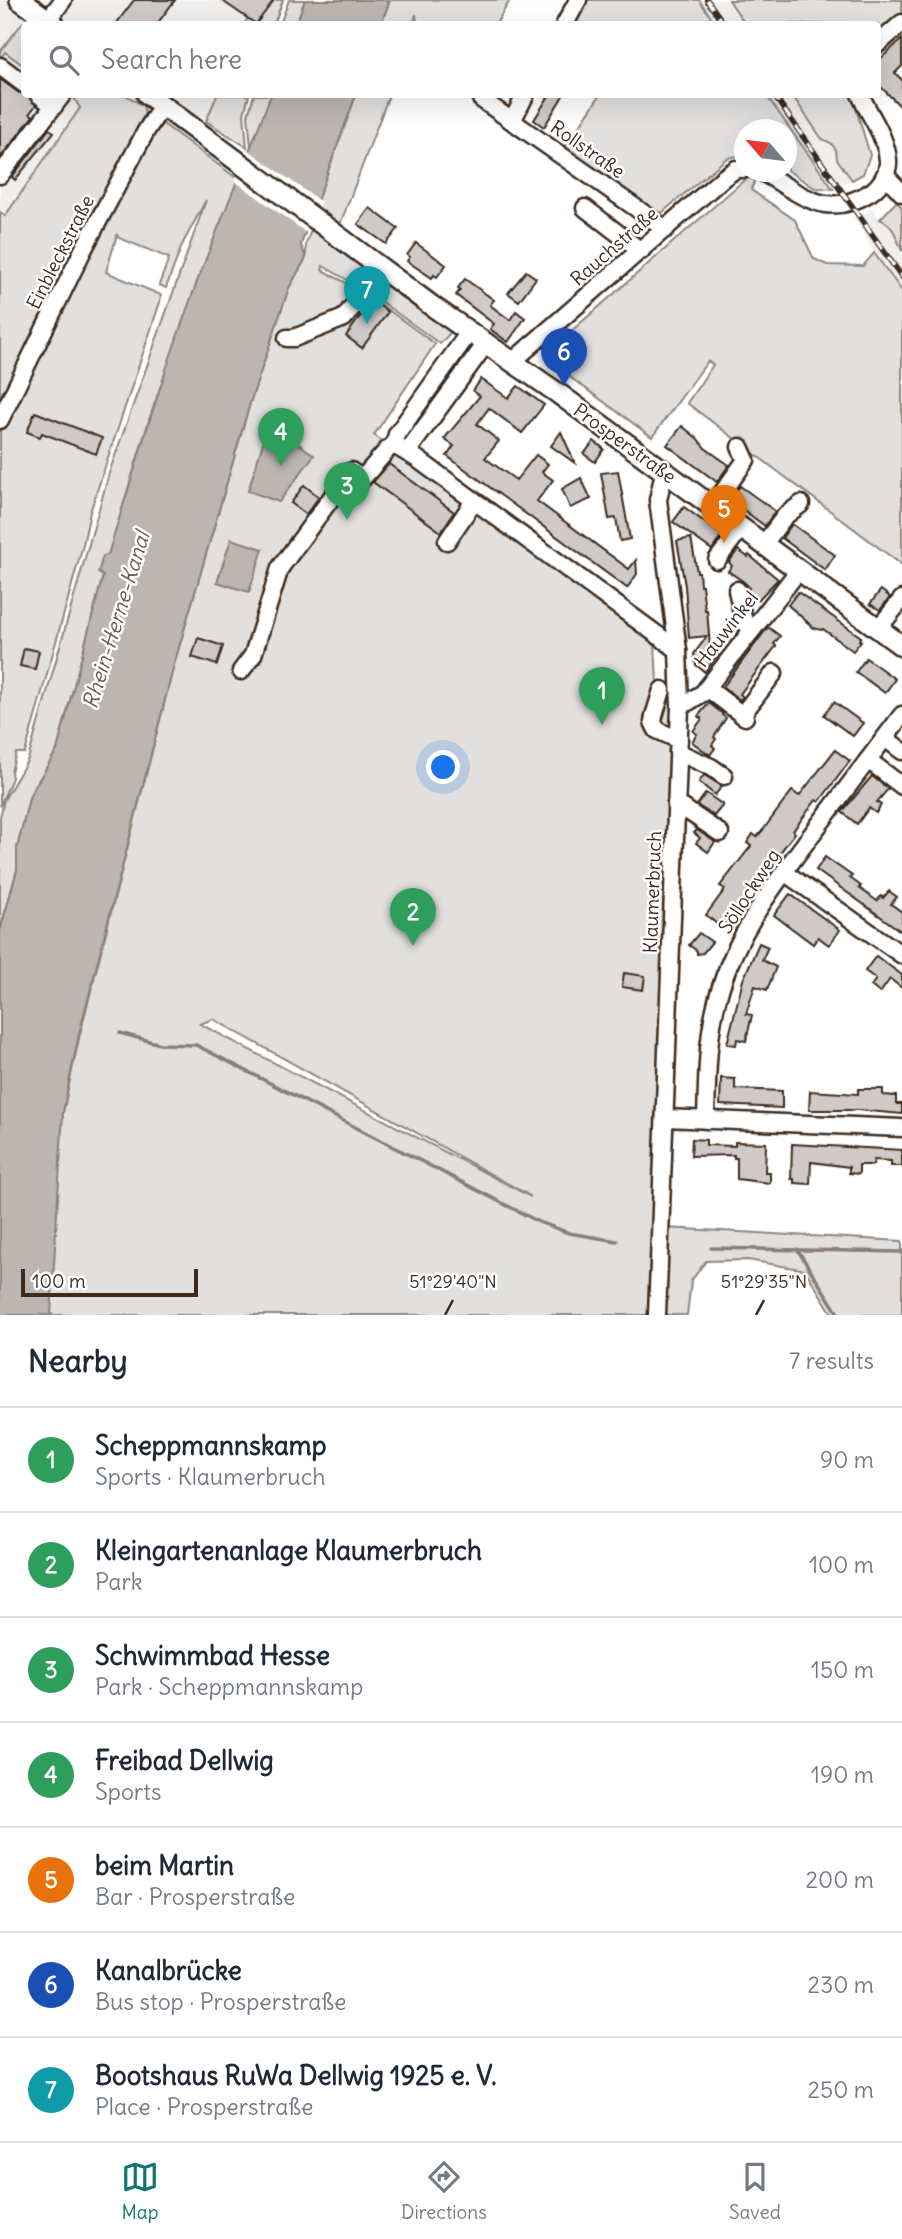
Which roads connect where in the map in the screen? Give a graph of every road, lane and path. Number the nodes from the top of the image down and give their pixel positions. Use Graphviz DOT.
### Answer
graph roads {
  1 [pos="20,0"];
  2 [pos="63,0"];
  3 [pos="578,0"];
  4 [pos="50,21"];
  5 [pos="52,21"];
  6 [pos="567,21"];
  7 [pos="902,23"];
  8 [pos="881,41"];
  9 [pos="0,66"];
  10 [pos="21,83"];
  11 [pos="524,98"];
  12 [pos="862,98"];
  13 [pos="481,99"];
  14 [pos="59,100"];
  15 [pos="155,100"];
  16 [pos="512,121"];
  17 [pos="734,170"];
  18 [pos="0,175"];
  19 [pos="885,176"];
  20 [pos="780,182"];
  21 [pos="902,193"];
  22 [pos="585,208"];
  23 [pos="666,229"];
  24 [pos="641,251"];
  25 [pos="364,292"];
  26 [pos="479,337"];
  27 [pos="287,338"];
  28 [pos="513,361"];
  29 [pos="0,420"];
  30 [pos="740,447"];
  31 [pos="401,449"];
  32 [pos="664,472"];
  33 [pos="742,475"];
  34 [pos="474,501"];
  35 [pos="801,504"];
  36 [pos="714,509"];
  37 [pos="741,528"];
  38 [pos="447,541"];
  39 [pos="764,544"];
  40 [pos="717,560"];
  41 [pos="799,570"];
  42 [pos="737,590"];
  43 [pos="902,599"];
  44 [pos="902,607"];
  45 [pos="753,629"];
  46 [pos="880,630"];
  47 [pos="902,646"];
  48 [pos="678,650"];
  49 [pos="241,671"];
  50 [pos="774,673"];
  51 [pos="707,688"];
  52 [pos="662,690"];
  53 [pos="680,707"];
  54 [pos="902,715"];
  55 [pos="885,738"];
  56 [pos="679,746"];
  57 [pos="902,751"];
  58 [pos="868,760"];
  59 [pos="724,776"];
  60 [pos="902,786"];
  61 [pos="677,798"];
  62 [pos="698,810"];
  63 [pos="720,833"];
  64 [pos="784,872"];
  65 [pos="902,955"];
  66 [pos="664,1118"];
  67 [pos="706,1121"];
  68 [pos="902,1128"];
  69 [pos="657,1315"];
  1 -- 4 [label="main road"];
  2 -- 5 [label="street"];
  3 -- 6 [label="street"];
  7 -- 8 [label="street"];
  9 -- 10 [label="street"];
  11 -- 16 [label="street"];
  12 -- 19 [label="street"];
  13 -- 16 [label="street, Rollstraße"];
  14 -- 18 [label="street"];
  15 -- 26 [label="main road, Prosperstraße"];
  15 -- 29 [label="street, Einbleckstraße"];
  16 -- 23 [label="street, Rollstraße"];
  17 -- 23 [label="street, Rauchstraße"];
  19 -- 20 [label="street"];
  19 -- 21 [label="street"];
  22 -- 24 [label="street"];
  23 -- 24 [label="street, Rauchstraße"];
  24 -- 28 [label="street, Rauchstraße"];
  25 -- 27 [label="street"];
  26 -- 28 [label="main road, Prosperstraße"];
  26 -- 31 [label="street"];
  28 -- 32 [label="main road, Prosperstraße"];
  30 -- 36 [label="street"];
  31 -- 34 [label="street"];
  31 -- 49 [label="street"];
  32 -- 36 [label="main road, Prosperstraße"];
  32 -- 48 [label="street, Klaumerbruch"];
  33 -- 36 [label="street"];
  34 -- 38 [label="street"];
  34 -- 48 [label="street"];
  35 -- 39 [label="street"];
  36 -- 37 [label="main road, Prosperstraße"];
  37 -- 39 [label="main road, Prosperstraße"];
  37 -- 40 [label="street"];
  39 -- 41 [label="main road, Prosperstraße"];
  41 -- 45 [label="street, Hauwinkel"];
  41 -- 46 [label="main road, Prosperstraße"];
  42 -- 45 [label="street"];
  43 -- 46 [label="street"];
  44 -- 46 [label="street"];
  45 -- 51 [label="street, Hauwinkel"];
  46 -- 47 [label="main road, Prosperstraße"];
  48 -- 53 [label="street, Klaumerbruch"];
  50 -- 51 [label="street"];
  51 -- 53 [label="street, Hauwinkel"];
  52 -- 56 [label="street"];
  53 -- 56 [label="street, Klaumerbruch"];
  54 -- 55 [label="street, Söllockweg"];
  55 -- 57 [label="street"];
  55 -- 58 [label="street, Söllockweg"];
  56 -- 59 [label="street"];
  56 -- 61 [label="street, Klaumerbruch"];
  58 -- 60 [label="street"];
  58 -- 64 [label="street, Söllockweg"];
  61 -- 62 [label="street"];
  61 -- 63 [label="street"];
  61 -- 66 [label="street, Klaumerbruch"];
  64 -- 65 [label="street"];
  64 -- 67 [label="street, Söllockweg"];
  66 -- 67 [label="street"];
  66 -- 69 [label="street, Klaumerbruch"];
  67 -- 68 [label="street"];
}
